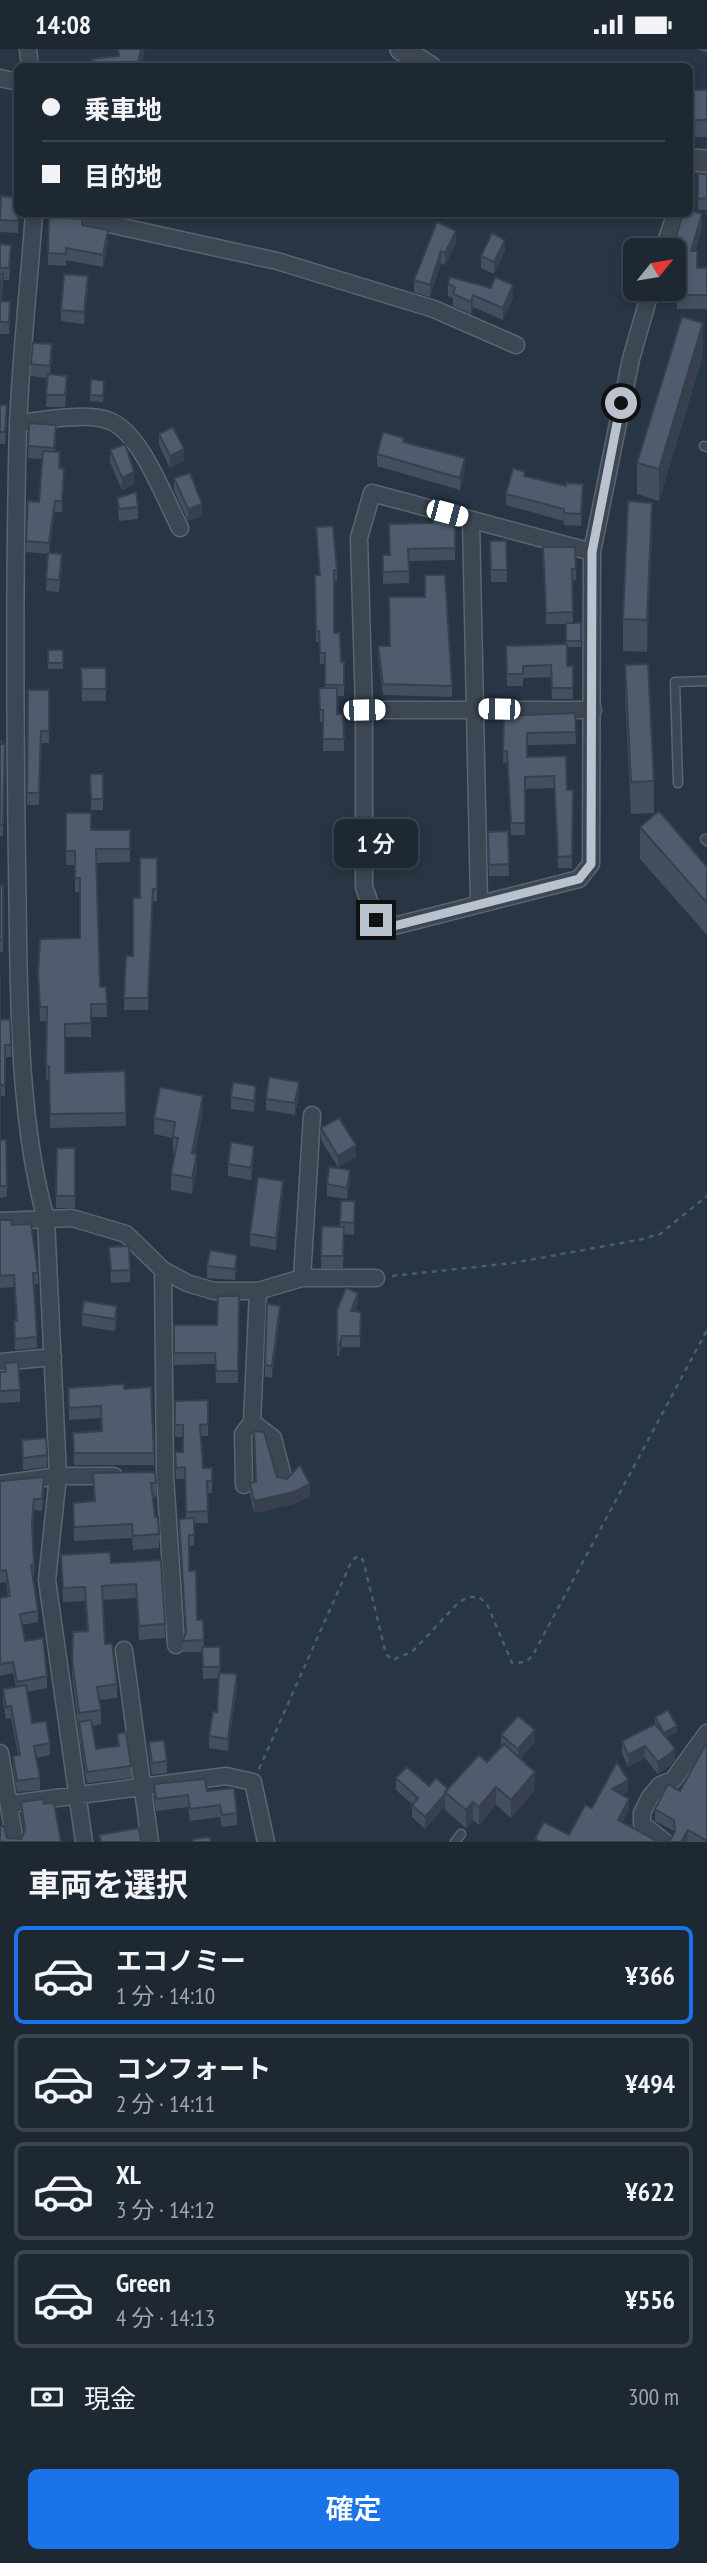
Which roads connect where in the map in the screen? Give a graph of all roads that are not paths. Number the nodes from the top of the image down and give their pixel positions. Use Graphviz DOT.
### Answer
graph roads {
  1 [pos="401,49"];
  2 [pos="424,63"];
  3 [pos="34,217"];
  4 [pos="76,217"];
  5 [pos="675,217"];
  6 [pos="667,238"];
  7 [pos="648,301"];
  8 [pos="516,345"];
  9 [pos="19,423"];
  10 [pos="471,520"];
  11 [pos="180,528"];
  12 [pos="592,552"];
  13 [pos="707,681"];
  14 [pos="476,708"];
  15 [pos="364,710"];
  16 [pos="593,710"];
  17 [pos="678,783"];
  18 [pos="478,902"];
  19 [pos="312,1115"];
  20 [pos="46,1219"];
  21 [pos="0,1221"];
  22 [pos="163,1270"];
  23 [pos="302,1278"];
  24 [pos="376,1278"];
  25 [pos="258,1291"];
  26 [pos="52,1357"];
  27 [pos="0,1362"];
  28 [pos="252,1422"];
  29 [pos="125,1475"];
  30 [pos="58,1476"];
  31 [pos="284,1481"];
  32 [pos="0,1484"];
  33 [pos="244,1485"];
  34 [pos="176,1646"];
  35 [pos="124,1650"];
  36 [pos="707,1733"];
  37 [pos="0,1753"];
  38 [pos="143,1789"];
  39 [pos="78,1795"];
  40 [pos="10,1804"];
  41 [pos="461,1834"];
  42 [pos="15,1842"];
  43 [pos="84,1842"];
  44 [pos="150,1842"];
  45 [pos="266,1842"];
  46 [pos="456,1842"];
  47 [pos="665,1842"];
  1 -- 2 [label="street"];
  3 -- 9 [label="street"];
  4 -- 8 [label="street"];
  5 -- 6 [label="street"];
  7 -- 12 [label="street"];
  9 -- 11 [label="street"];
  9 -- 20 [label="street"];
  10 -- 12 [label="street"];
  10 -- 14 [label="street"];
  10 -- 15 [label="street"];
  12 -- 16 [label="street"];
  13 -- 17 [label="lane"];
  14 -- 15 [label="street"];
  14 -- 16 [label="street"];
  14 -- 18 [label="street"];
  15 -- 18 [label="street"];
  16 -- 18 [label="street"];
  19 -- 23 [label="street"];
  20 -- 21 [label="street"];
  20 -- 22 [label="street"];
  20 -- 26 [label="street"];
  22 -- 25 [label="street"];
  22 -- 34 [label="street"];
  23 -- 24 [label="street"];
  23 -- 25 [label="street"];
  25 -- 28 [label="street"];
  26 -- 27 [label="street"];
  26 -- 30 [label="street"];
  28 -- 31 [label="street"];
  28 -- 33 [label="street"];
  29 -- 30 [label="street"];
  30 -- 32 [label="street"];
  30 -- 39 [label="street"];
  35 -- 38 [label="street"];
  36 -- 47 [label="street"];
  37 -- 40 [label="street"];
  38 -- 39 [label="street"];
  38 -- 44 [label="street"];
  38 -- 45 [label="street"];
  39 -- 40 [label="street"];
  39 -- 43 [label="street"];
  40 -- 42 [label="street"];
  41 -- 46 [label="lane"];
}
